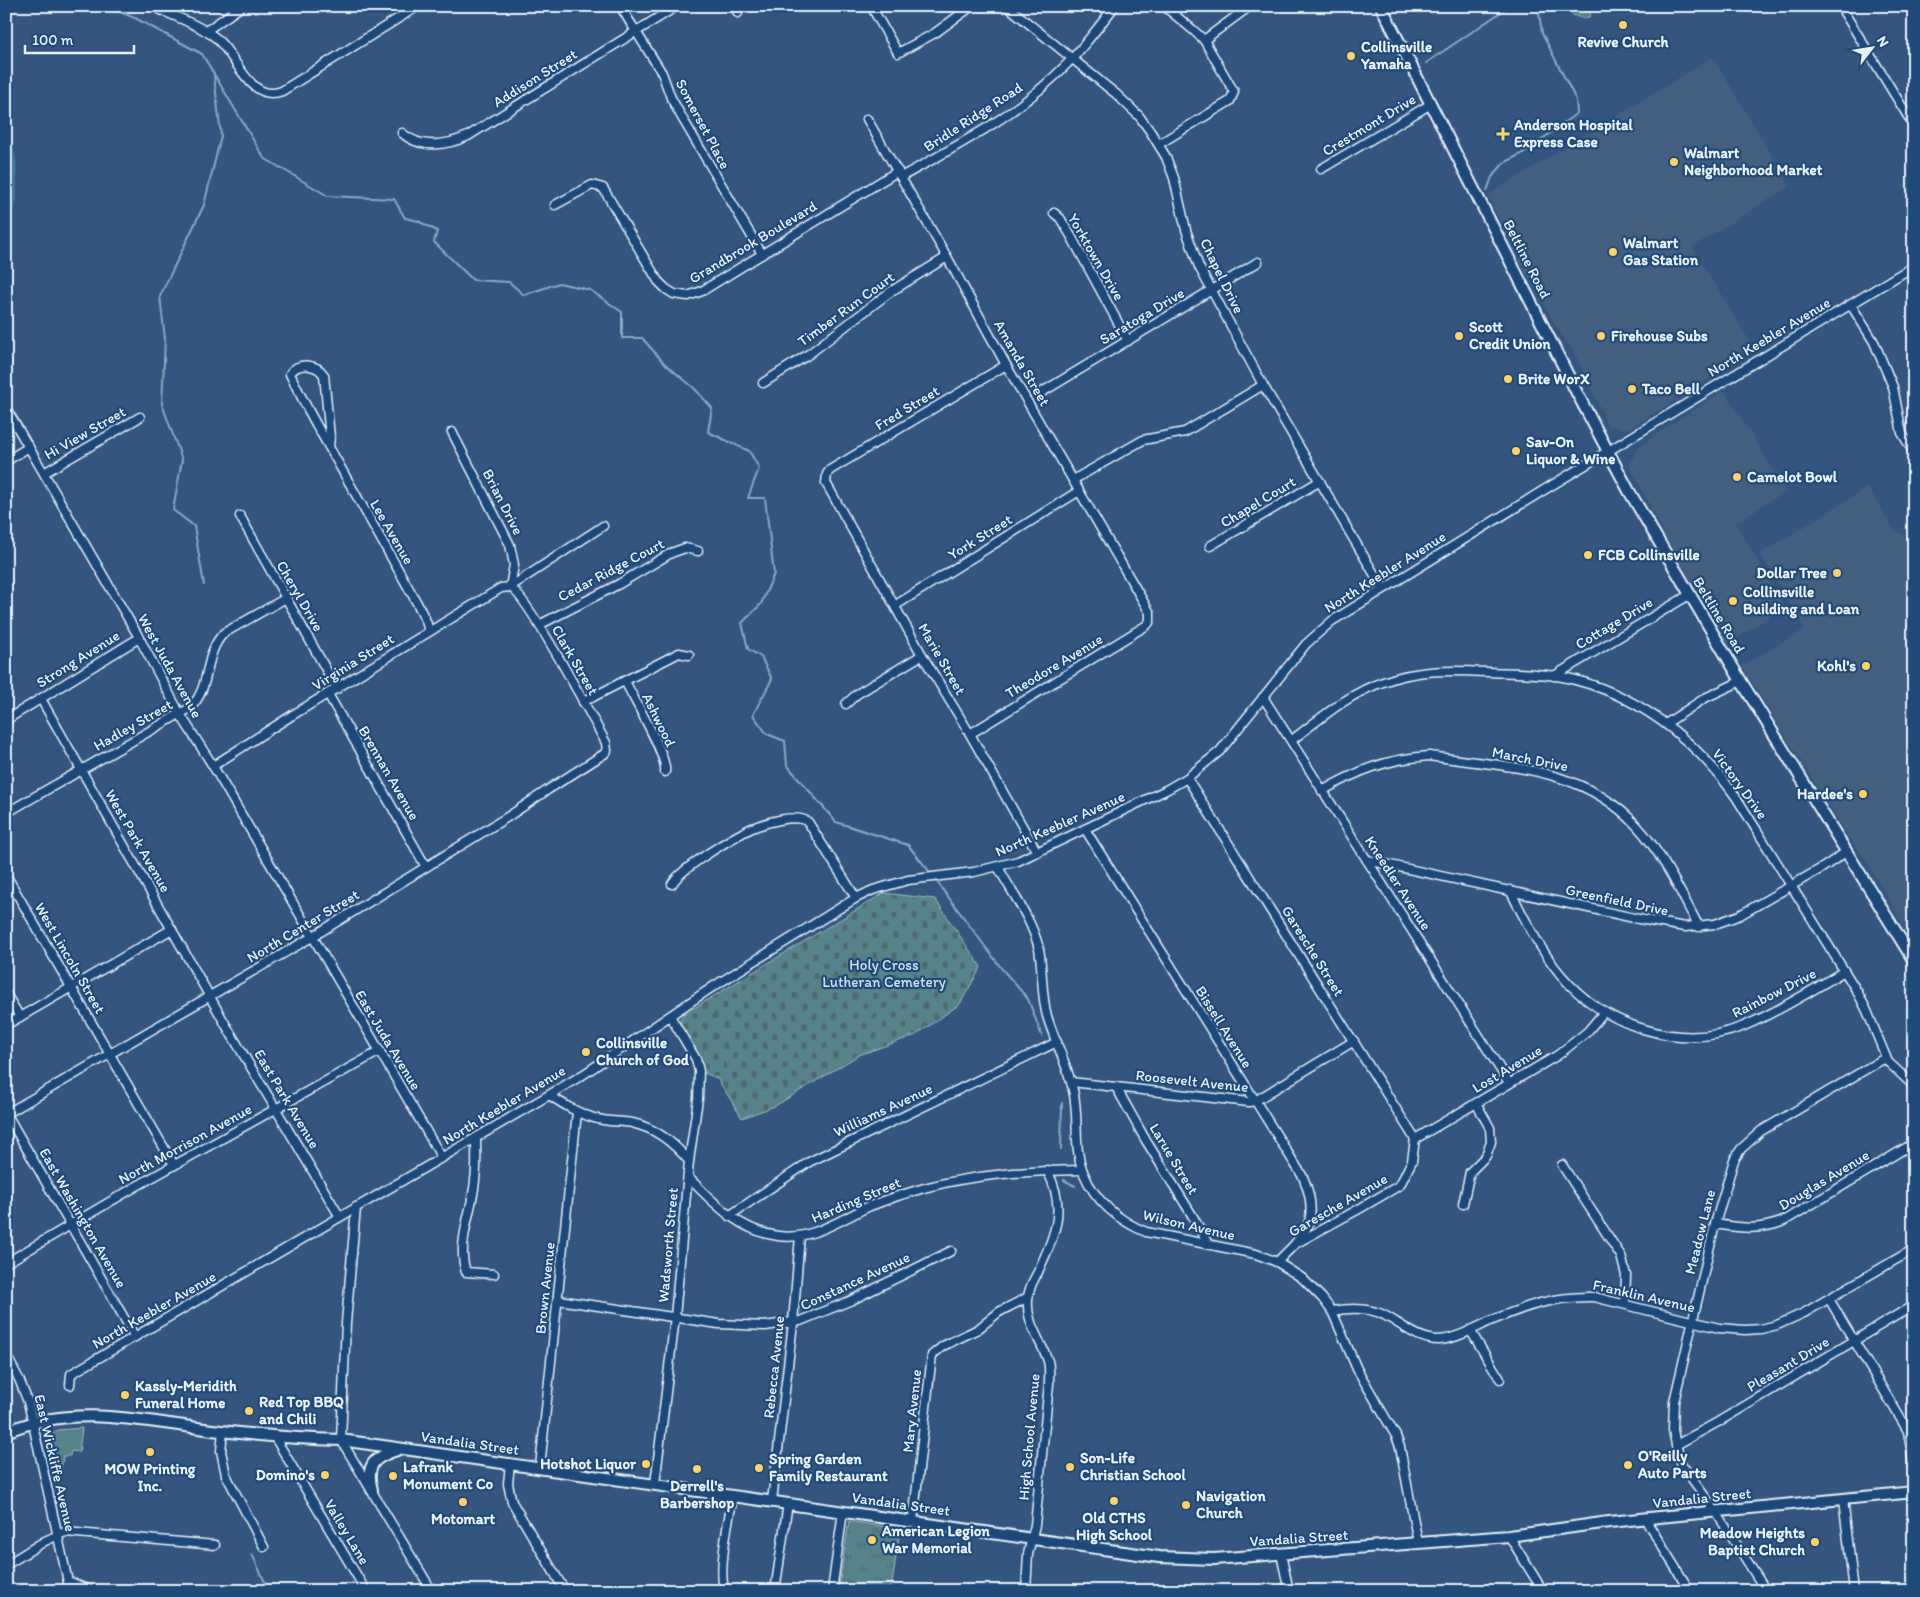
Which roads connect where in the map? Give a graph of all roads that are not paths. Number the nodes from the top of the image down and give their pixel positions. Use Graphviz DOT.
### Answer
graph roads {
  1 [pos="152,6"];
  2 [pos="242,6"];
  3 [pos="418,6"];
  4 [pos="620,6"];
  5 [pos="677,6"];
  6 [pos="871,6"];
  7 [pos="972,6"];
  8 [pos="1008,6"];
  9 [pos="1115,6"];
  10 [pos="1164,6"];
  11 [pos="1250,6"];
  12 [pos="1381,6"];
  13 [pos="1840,6"];
  14 [pos="206,31"];
  15 [pos="636,31"];
  16 [pos="1204,40"];
  17 [pos="1072,58"];
  18 [pos="1431,104"];
  19 [pos="867,120"];
  20 [pos="1914,126"];
  21 [pos="402,133"];
  22 [pos="1159,144"];
  23 [pos="1321,169"];
  24 [pos="899,174"];
  25 [pos="555,205"];
  26 [pos="1054,214"];
  27 [pos="762,254"];
  28 [pos="946,257"];
  29 [pos="1258,262"];
  30 [pos="1914,266"];
  31 [pos="1211,290"];
  32 [pos="1851,305"];
  33 [pos="1128,341"];
  34 [pos="1006,365"];
  35 [pos="763,383"];
  36 [pos="1264,385"];
  37 [pos="1039,394"];
  38 [pos="6,408"];
  39 [pos="140,417"];
  40 [pos="452,432"];
  41 [pos="329,447"];
  42 [pos="29,448"];
  43 [pos="1913,450"];
  44 [pos="1607,451"];
  45 [pos="6,461"];
  46 [pos="44,473"];
  47 [pos="826,478"];
  48 [pos="1073,480"];
  49 [pos="1320,481"];
  50 [pos="1079,491"];
  51 [pos="240,516"];
  52 [pos="603,526"];
  53 [pos="1210,546"];
  54 [pos="698,551"];
  55 [pos="510,587"];
  56 [pos="1383,589"];
  57 [pos="1689,595"];
  58 [pos="286,598"];
  59 [pos="896,605"];
  60 [pos="1150,621"];
  61 [pos="539,625"];
  62 [pos="429,631"];
  63 [pos="139,638"];
  64 [pos="689,655"];
  65 [pos="922,655"];
  66 [pos="1554,676"];
  67 [pos="624,681"];
  68 [pos="1741,681"];
  69 [pos="337,689"];
  70 [pos="328,694"];
  71 [pos="1264,697"];
  72 [pos="41,699"];
  73 [pos="584,702"];
  74 [pos="846,704"];
  75 [pos="180,714"];
  76 [pos="6,720"];
  77 [pos="1666,723"];
  78 [pos="970,734"];
  79 [pos="1292,740"];
  80 [pos="607,751"];
  81 [pos="213,766"];
  82 [pos="82,770"];
  83 [pos="665,772"];
  84 [pos="1187,778"];
  85 [pos="1322,791"];
  86 [pos="6,812"];
  87 [pos="1085,829"];
  88 [pos="1037,852"];
  89 [pos="1846,852"];
  90 [pos="1367,860"];
  91 [pos="426,867"];
  92 [pos="998,867"];
  93 [pos="6,875"];
  94 [pos="672,884"];
  95 [pos="1792,886"];
  96 [pos="1510,890"];
  97 [pos="856,898"];
  98 [pos="1698,927"];
  99 [pos="172,929"];
  100 [pos="312,937"];
  101 [pos="1914,961"];
  102 [pos="1844,971"];
  103 [pos="71,988"];
  104 [pos="6,994"];
  105 [pos="210,996"];
  106 [pos="1604,1012"];
  107 [pos="670,1016"];
  108 [pos="20,1017"];
  109 [pos="6,1025"];
  110 [pos="1354,1041"];
  111 [pos="1057,1042"];
  112 [pos="380,1052"];
  113 [pos="111,1054"];
  114 [pos="1886,1058"];
  115 [pos="1071,1082"];
  116 [pos="1508,1083"];
  117 [pos="1914,1086"];
  118 [pos="1116,1088"];
  119 [pos="549,1095"];
  120 [pos="1255,1101"];
  121 [pos="1476,1103"];
  122 [pos="277,1109"];
  123 [pos="577,1112"];
  124 [pos="6,1114"];
  125 [pos="476,1138"];
  126 [pos="1415,1139"];
  127 [pos="1914,1142"];
  128 [pos="442,1158"];
  129 [pos="689,1160"];
  130 [pos="174,1165"];
  131 [pos="1562,1165"];
  132 [pos="1047,1170"];
  133 [pos="1082,1170"];
  134 [pos="688,1177"];
  135 [pos="1463,1204"];
  136 [pos="356,1207"];
  137 [pos="729,1216"];
  138 [pos="340,1217"];
  139 [pos="1715,1224"];
  140 [pos="71,1225"];
  141 [pos="800,1236"];
  142 [pos="1208,1244"];
  143 [pos="1295,1244"];
  144 [pos="1914,1249"];
  145 [pos="951,1251"];
  146 [pos="1277,1262"];
  147 [pos="6,1263"];
  148 [pos="494,1274"];
  149 [pos="1028,1297"];
  150 [pos="1830,1299"];
  151 [pos="558,1300"];
  152 [pos="1625,1304"];
  153 [pos="1914,1305"];
  154 [pos="1332,1311"];
  155 [pos="675,1317"];
  156 [pos="1692,1322"];
  157 [pos="793,1323"];
  158 [pos="1470,1330"];
  159 [pos="135,1337"];
  160 [pos="1855,1341"];
  161 [pos="6,1355"];
  162 [pos="1500,1379"];
  163 [pos="70,1385"];
  164 [pos="33,1422"];
  165 [pos="6,1432"];
  166 [pos="223,1432"];
  167 [pos="274,1436"];
  168 [pos="341,1440"];
  169 [pos="1676,1445"];
  170 [pos="400,1449"];
  171 [pos="510,1463"];
  172 [pos="540,1468"];
  173 [pos="1914,1468"];
  174 [pos="655,1484"];
  175 [pos="372,1490"];
  176 [pos="1914,1492"];
  177 [pos="733,1496"];
  178 [pos="1843,1499"];
  179 [pos="772,1501"];
  180 [pos="788,1503"];
  181 [pos="844,1511"];
  182 [pos="1716,1512"];
  183 [pos="1645,1519"];
  184 [pos="913,1521"];
  185 [pos="58,1535"];
  186 [pos="1508,1536"];
  187 [pos="1032,1538"];
  188 [pos="1418,1543"];
  189 [pos="215,1545"];
  190 [pos="264,1547"];
  191 [pos="1281,1554"];
  192 [pos="6,1564"];
  193 [pos="68,1581"];
  194 [pos="1762,1589"];
  195 [pos="70,1591"];
  196 [pos="91,1591"];
  197 [pos="366,1591"];
  198 [pos="432,1591"];
  199 [pos="565,1591"];
  200 [pos="725,1591"];
  201 [pos="775,1591"];
  202 [pos="832,1591"];
  203 [pos="1026,1591"];
  204 [pos="1289,1591"];
  205 [pos="1543,1591"];
  206 [pos="1690,1591"];
  207 [pos="1854,1591"];
  1 -- 14 [label="street"];
  2 -- 14 [label="street"];
  3 -- 14 [label="street"];
  4 -- 15 [label="street, Somerset Place"];
  5 -- 15 [label="street, Addison Street"];
  6 -- 7 [label="street"];
  8 -- 17 [label="street, Chapel Drive"];
  9 -- 17 [label="street, Bridle Ridge Road"];
  10 -- 16 [label="street"];
  11 -- 16 [label="street"];
  12 -- 18 [label="main road, Beltline Road"];
  13 -- 20 [label="street"];
  15 -- 21 [label="street, Addison Street"];
  15 -- 27 [label="street, Somerset Place"];
  16 -- 22 [label="street"];
  17 -- 22 [label="street, Chapel Drive"];
  17 -- 24 [label="street, Bridle Ridge Road"];
  18 -- 23 [label="street, Crestmont Drive"];
  18 -- 44 [label="main road, Beltline Road"];
  19 -- 24 [label="street, Amanda Street"];
  22 -- 31 [label="street, Chapel Drive"];
  24 -- 27 [label="street, Grandbrook Boulevard"];
  24 -- 28 [label="street, Amanda Street"];
  25 -- 27 [label="street, Grandbrook Boulevard"];
  26 -- 33 [label="street, Yorktown Drive"];
  28 -- 34 [label="street, Amanda Street"];
  28 -- 35 [label="street, Timber Run Court"];
  29 -- 31 [label="street, Saratoga Drive"];
  30 -- 32 [label="street, North Keebler Avenue"];
  31 -- 33 [label="street, Saratoga Drive"];
  31 -- 36 [label="street, Chapel Drive"];
  32 -- 43 [label="street"];
  32 -- 44 [label="street, North Keebler Avenue"];
  33 -- 37 [label="street, Saratoga Drive"];
  34 -- 47 [label="street, Fred Street"];
  34 -- 48 [label="street, Amanda Street"];
  36 -- 48 [label="street"];
  36 -- 49 [label="street, Chapel Drive"];
  38 -- 42 [label="street, West Juda Avenue"];
  39 -- 46 [label="street, Hi View Street"];
  40 -- 55 [label="street, Brian Drive"];
  41 -- 41 [label="street, Lee Avenue"];
  41 -- 62 [label="street, Lee Avenue"];
  42 -- 45 [label="street"];
  42 -- 46 [label="street, West Juda Avenue"];
  44 -- 56 [label="street, North Keebler Avenue"];
  44 -- 57 [label="main road, Beltline Road"];
  46 -- 63 [label="street, West Juda Avenue"];
  47 -- 59 [label="street, Marie Street"];
  48 -- 50 [label="street, Amanda Street"];
  49 -- 53 [label="street, Chapel Court"];
  49 -- 56 [label="street, Chapel Drive"];
  50 -- 59 [label="street, York Street"];
  50 -- 60 [label="street, Amanda Street"];
  51 -- 58 [label="street, Cheryl Drive"];
  52 -- 55 [label="street"];
  54 -- 61 [label="street, Cedar Ridge Court"];
  55 -- 61 [label="street, Clark Street"];
  55 -- 62 [label="street, Virginia Street"];
  56 -- 71 [label="street, North Keebler Avenue"];
  57 -- 66 [label="street, Cottage Drive"];
  57 -- 68 [label="main road, Beltline Road"];
  58 -- 69 [label="street, Cheryl Drive"];
  58 -- 75 [label="street, Hadley Street"];
  59 -- 65 [label="street, Marie Street"];
  60 -- 78 [label="street, Theodore Avenue"];
  61 -- 73 [label="street, Clark Street"];
  62 -- 69 [label="street, Virginia Street"];
  63 -- 72 [label="street, Strong Avenue"];
  63 -- 75 [label="street, West Juda Avenue"];
  64 -- 67 [label="street"];
  65 -- 74 [label="street"];
  65 -- 78 [label="street, Marie Street"];
  66 -- 77 [label="street, Victory Drive"];
  66 -- 79 [label="street, Victory Drive"];
  67 -- 73 [label="street"];
  67 -- 83 [label="street, Ashwood"];
  68 -- 77 [label="street"];
  68 -- 89 [label="main road, Beltline Road"];
  69 -- 70 [label="street, Virginia Street"];
  70 -- 81 [label="street, Virginia Street"];
  70 -- 91 [label="street, Brennan Avenue"];
  71 -- 79 [label="street, Kneedler Avenue"];
  71 -- 84 [label="street, North Keebler Avenue"];
  72 -- 76 [label="street, Strong Avenue"];
  72 -- 82 [label="street, West Park Avenue"];
  73 -- 80 [label="street, Clark Street"];
  75 -- 81 [label="street, West Juda Avenue"];
  75 -- 82 [label="street, Hadley Street"];
  77 -- 95 [label="street, Victory Drive"];
  78 -- 88 [label="street, Marie Street"];
  79 -- 85 [label="street, Kneedler Avenue"];
  80 -- 91 [label="street, North Center Street"];
  81 -- 100 [label="street, West Juda Avenue"];
  82 -- 86 [label="street, Hadley Street"];
  82 -- 99 [label="street, West Park Avenue"];
  84 -- 87 [label="street, North Keebler Avenue"];
  84 -- 110 [label="street, Garesche Street"];
  85 -- 90 [label="street, Kneedler Avenue"];
  85 -- 98 [label="street, March Drive"];
  87 -- 88 [label="street, North Keebler Avenue"];
  87 -- 120 [label="street, Bissell Avenue"];
  88 -- 92 [label="street, North Keebler Avenue"];
  89 -- 95 [label="street, Greenfield Drive"];
  89 -- 101 [label="main road, Beltline Road"];
  90 -- 96 [label="street, Greenfield Drive"];
  90 -- 116 [label="street, Kneedler Avenue"];
  91 -- 100 [label="street, North Center Street"];
  92 -- 97 [label="street, North Keebler Avenue"];
  92 -- 111 [label="street, Wilson Avenue"];
  93 -- 103 [label="street, West Lincoln Street"];
  94 -- 97 [label="street"];
  95 -- 98 [label="street, Greenfield Drive"];
  95 -- 102 [label="street, Victory Drive"];
  96 -- 98 [label="street, Greenfield Drive"];
  96 -- 106 [label="street, Rainbow Drive"];
  97 -- 107 [label="street, North Keebler Avenue"];
  99 -- 103 [label="street"];
  99 -- 105 [label="street, West Park Avenue"];
  100 -- 105 [label="street, North Center Street"];
  100 -- 112 [label="street, East Juda Avenue"];
  102 -- 106 [label="street, Rainbow Drive"];
  102 -- 114 [label="street, Victory Drive"];
  103 -- 108 [label="street"];
  103 -- 113 [label="street, West Lincoln Street"];
  104 -- 108 [label="street"];
  105 -- 113 [label="street, North Center Street"];
  105 -- 122 [label="street, East Park Avenue"];
  106 -- 116 [label="street, Lost Avenue"];
  107 -- 119 [label="street, North Keebler Avenue"];
  107 -- 129 [label="street, Wadsworth Street"];
  108 -- 109 [label="street"];
  110 -- 120 [label="street, Roosevelt Avenue"];
  110 -- 126 [label="street, Garesche Street"];
  111 -- 115 [label="street, Wilson Avenue"];
  111 -- 137 [label="street, Williams Avenue"];
  112 -- 122 [label="street, North Morrison Avenue"];
  112 -- 128 [label="street, East Juda Avenue"];
  113 -- 124 [label="street, North Center Street"];
  113 -- 130 [label="street, West Lincoln Street"];
  114 -- 117 [label="street, Victory Drive"];
  114 -- 139 [label="street, Meadow Lane"];
  115 -- 118 [label="street, Roosevelt Avenue"];
  115 -- 133 [label="street, Wilson Avenue"];
  116 -- 121 [label="street, Lost Avenue"];
  118 -- 120 [label="street, Roosevelt Avenue"];
  118 -- 142 [label="street, Larue Street"];
  119 -- 123 [label="street"];
  119 -- 125 [label="street, North Keebler Avenue"];
  120 -- 143 [label="street, Bissell Avenue"];
  121 -- 126 [label="street, Lost Avenue"];
  121 -- 135 [label="street"];
  122 -- 130 [label="street, North Morrison Avenue"];
  122 -- 138 [label="street, East Park Avenue"];
  123 -- 129 [label="street"];
  123 -- 151 [label="street, Brown Avenue"];
  124 -- 140 [label="street, East Washington Avenue"];
  125 -- 128 [label="street, North Keebler Avenue"];
  125 -- 148 [label="street"];
  126 -- 143 [label="street, Garesche Avenue"];
  127 -- 139 [label="street, Douglas Avenue"];
  128 -- 136 [label="street, North Keebler Avenue"];
  129 -- 134 [label="street, Wadsworth Street"];
  130 -- 140 [label="street, North Morrison Avenue"];
  131 -- 152 [label="street"];
  132 -- 133 [label="street, Harding Street"];
  132 -- 141 [label="street, Harding Street"];
  132 -- 149 [label="street, High School Avenue"];
  133 -- 142 [label="street, Wilson Avenue"];
  134 -- 137 [label="street, Harding Street"];
  134 -- 155 [label="street, Wadsworth Street"];
  136 -- 138 [label="street, North Keebler Avenue"];
  136 -- 168 [label="street"];
  137 -- 141 [label="street, Harding Street"];
  138 -- 159 [label="street, North Keebler Avenue"];
  139 -- 156 [label="street, Meadow Lane"];
  140 -- 147 [label="street, North Morrison Avenue"];
  140 -- 159 [label="street, East Washington Avenue"];
  141 -- 157 [label="street, Rebecca Avenue"];
  142 -- 146 [label="street, Wilson Avenue"];
  143 -- 146 [label="street, Garesche Avenue"];
  144 -- 150 [label="street, Franklin Avenue"];
  145 -- 157 [label="street, Constance Avenue"];
  146 -- 154 [label="street, Wilson Avenue"];
  149 -- 184 [label="street, Mary Avenue"];
  149 -- 187 [label="street, High School Avenue"];
  150 -- 156 [label="street, Franklin Avenue"];
  150 -- 160 [label="street"];
  151 -- 155 [label="street, Constance Avenue"];
  151 -- 172 [label="street, Brown Avenue"];
  152 -- 156 [label="street, Franklin Avenue"];
  152 -- 158 [label="street, Franklin Avenue"];
  153 -- 160 [label="street, Pleasant Drive"];
  154 -- 158 [label="street, Franklin Avenue"];
  154 -- 188 [label="street, Wilson Avenue"];
  155 -- 157 [label="street, Constance Avenue"];
  155 -- 174 [label="street, Wadsworth Street"];
  156 -- 169 [label="street, Meadow Lane"];
  157 -- 179 [label="street, Rebecca Avenue"];
  158 -- 162 [label="street"];
  159 -- 163 [label="street, North Keebler Avenue"];
  160 -- 169 [label="street, Pleasant Drive"];
  160 -- 173 [label="street"];
  161 -- 164 [label="street, East Wickliffe Avenue"];
  164 -- 165 [label="main road, Vandalia Street"];
  164 -- 166 [label="main road, Vandalia Street"];
  164 -- 185 [label="street, East Wickliffe Avenue"];
  166 -- 167 [label="main road, Vandalia Street"];
  166 -- 190 [label="street"];
  167 -- 168 [label="main road, Vandalia Street"];
  167 -- 197 [label="street, Valley Lane"];
  168 -- 170 [label="main road, Vandalia Street"];
  168 -- 175 [label="street"];
  169 -- 182 [label="street, Meadow Lane"];
  170 -- 171 [label="main road, Vandalia Street"];
  170 -- 175 [label="main road"];
  171 -- 172 [label="main road, Vandalia Street"];
  171 -- 199 [label="street"];
  172 -- 174 [label="main road, Vandalia Street"];
  174 -- 177 [label="main road, Vandalia Street"];
  175 -- 198 [label="street"];
  176 -- 178 [label="main road, Vandalia Street"];
  177 -- 179 [label="main road, Vandalia Street"];
  177 -- 200 [label="street"];
  178 -- 182 [label="main road, Vandalia Street"];
  178 -- 207 [label="street"];
  179 -- 180 [label="main road, Vandalia Street"];
  180 -- 181 [label="main road, Vandalia Street"];
  180 -- 201 [label="street"];
  181 -- 184 [label="main road, Vandalia Street"];
  181 -- 202 [label="street"];
  182 -- 183 [label="main road, Vandalia Street"];
  182 -- 194 [label="street, Meadow Lane"];
  183 -- 186 [label="main road, Vandalia Street"];
  183 -- 206 [label="street"];
  184 -- 187 [label="main road, Vandalia Street"];
  185 -- 189 [label="street"];
  185 -- 192 [label="street"];
  185 -- 193 [label="street, East Wickliffe Avenue"];
  186 -- 188 [label="main road, Vandalia Street"];
  186 -- 205 [label="street"];
  187 -- 191 [label="main road, Vandalia Street"];
  187 -- 203 [label="street, High School Avenue"];
  188 -- 191 [label="main road, Vandalia Street"];
  191 -- 204 [label="street"];
  193 -- 195 [label="street, East Wickliffe Avenue"];
  193 -- 196 [label="street"];
}
